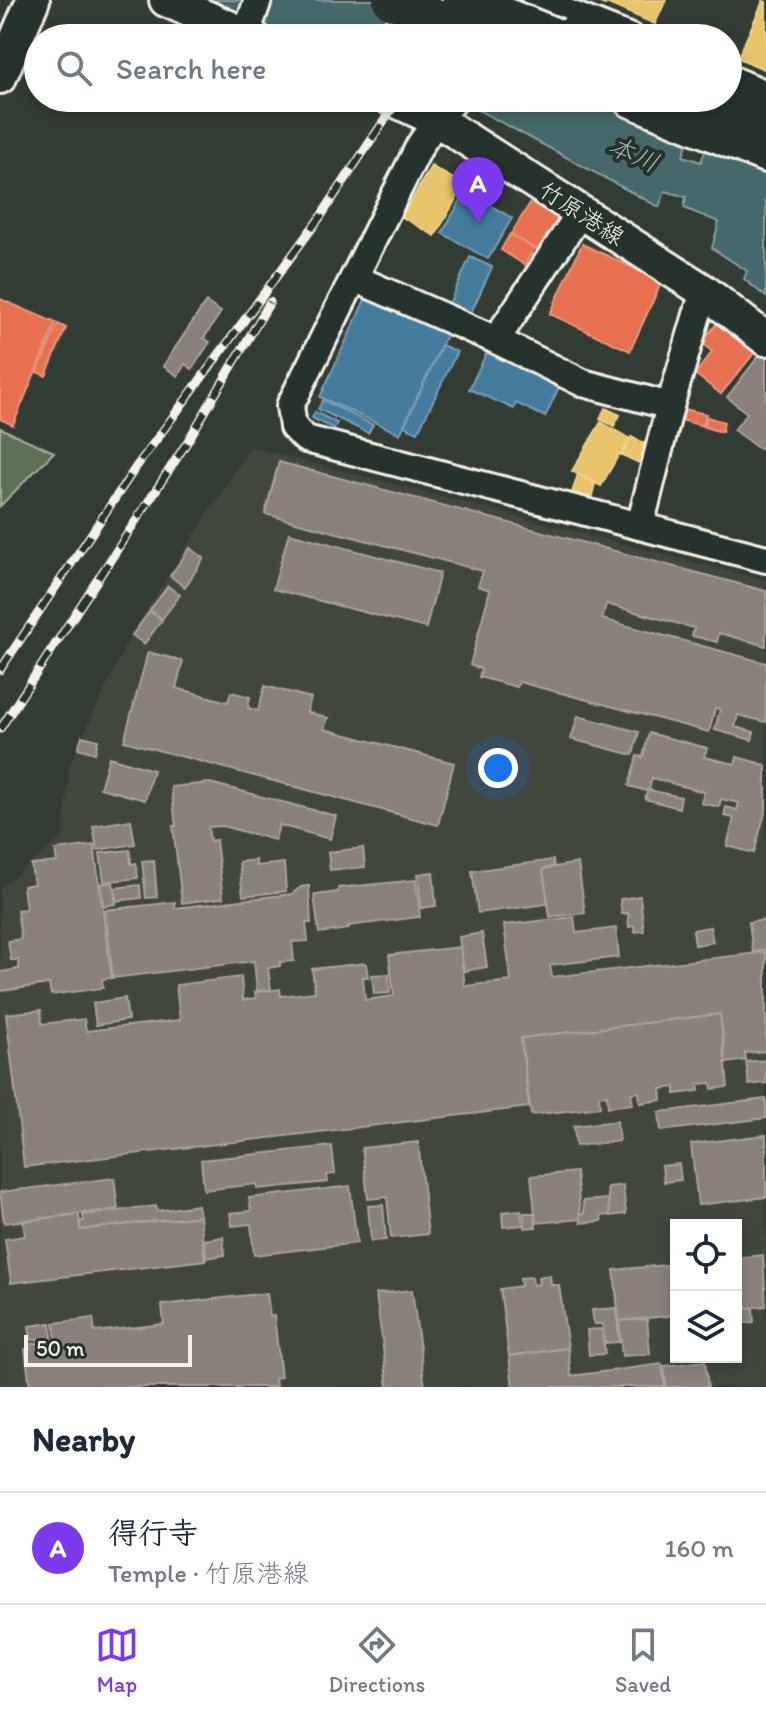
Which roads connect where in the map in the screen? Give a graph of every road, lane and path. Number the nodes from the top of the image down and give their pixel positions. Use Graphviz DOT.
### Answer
graph roads {
  1 [pos="33,0"];
  2 [pos="166,0"];
  3 [pos="392,0"];
  4 [pos="462,0"];
  5 [pos="522,1"];
  6 [pos="252,23"];
  7 [pos="451,24"];
  8 [pos="504,24"];
  9 [pos="521,24"];
  10 [pos="590,24"];
  11 [pos="0,77"];
  12 [pos="742,84"];
  13 [pos="766,94"];
  14 [pos="445,112"];
  15 [pos="455,112"];
  16 [pos="666,112"];
  17 [pos="739,112"];
  18 [pos="766,123"];
  19 [pos="766,153"];
  20 [pos="580,213"];
  21 [pos="354,278"];
  22 [pos="704,291"];
  23 [pos="766,339"];
  24 [pos="496,340"];
  25 [pos="670,406"];
  26 [pos="640,526"];
  27 [pos="766,559"];
  1 -- 11 [label="main road"];
  2 -- 6 [label="main road"];
  3 -- 7 [label="highway, bridge"];
  4 -- 9 [label="highway, bridge"];
  5 -- 8 [label="street"];
  5 -- 10 [label="street"];
  12 -- 13 [label="street"];
  14 -- 21 [label="street"];
  15 -- 20 [label="main road, 竹原港線"];
  16 -- 19 [label="highway"];
  17 -- 18 [label="highway"];
  20 -- 22 [label="main road, 竹原港線"];
  20 -- 24 [label="street"];
  21 -- 24 [label="street"];
  21 -- 26 [label="street"];
  22 -- 23 [label="main road, 竹原港線"];
  22 -- 25 [label="street"];
  24 -- 25 [label="street"];
  25 -- 26 [label="street"];
  26 -- 27 [label="street"];
}
